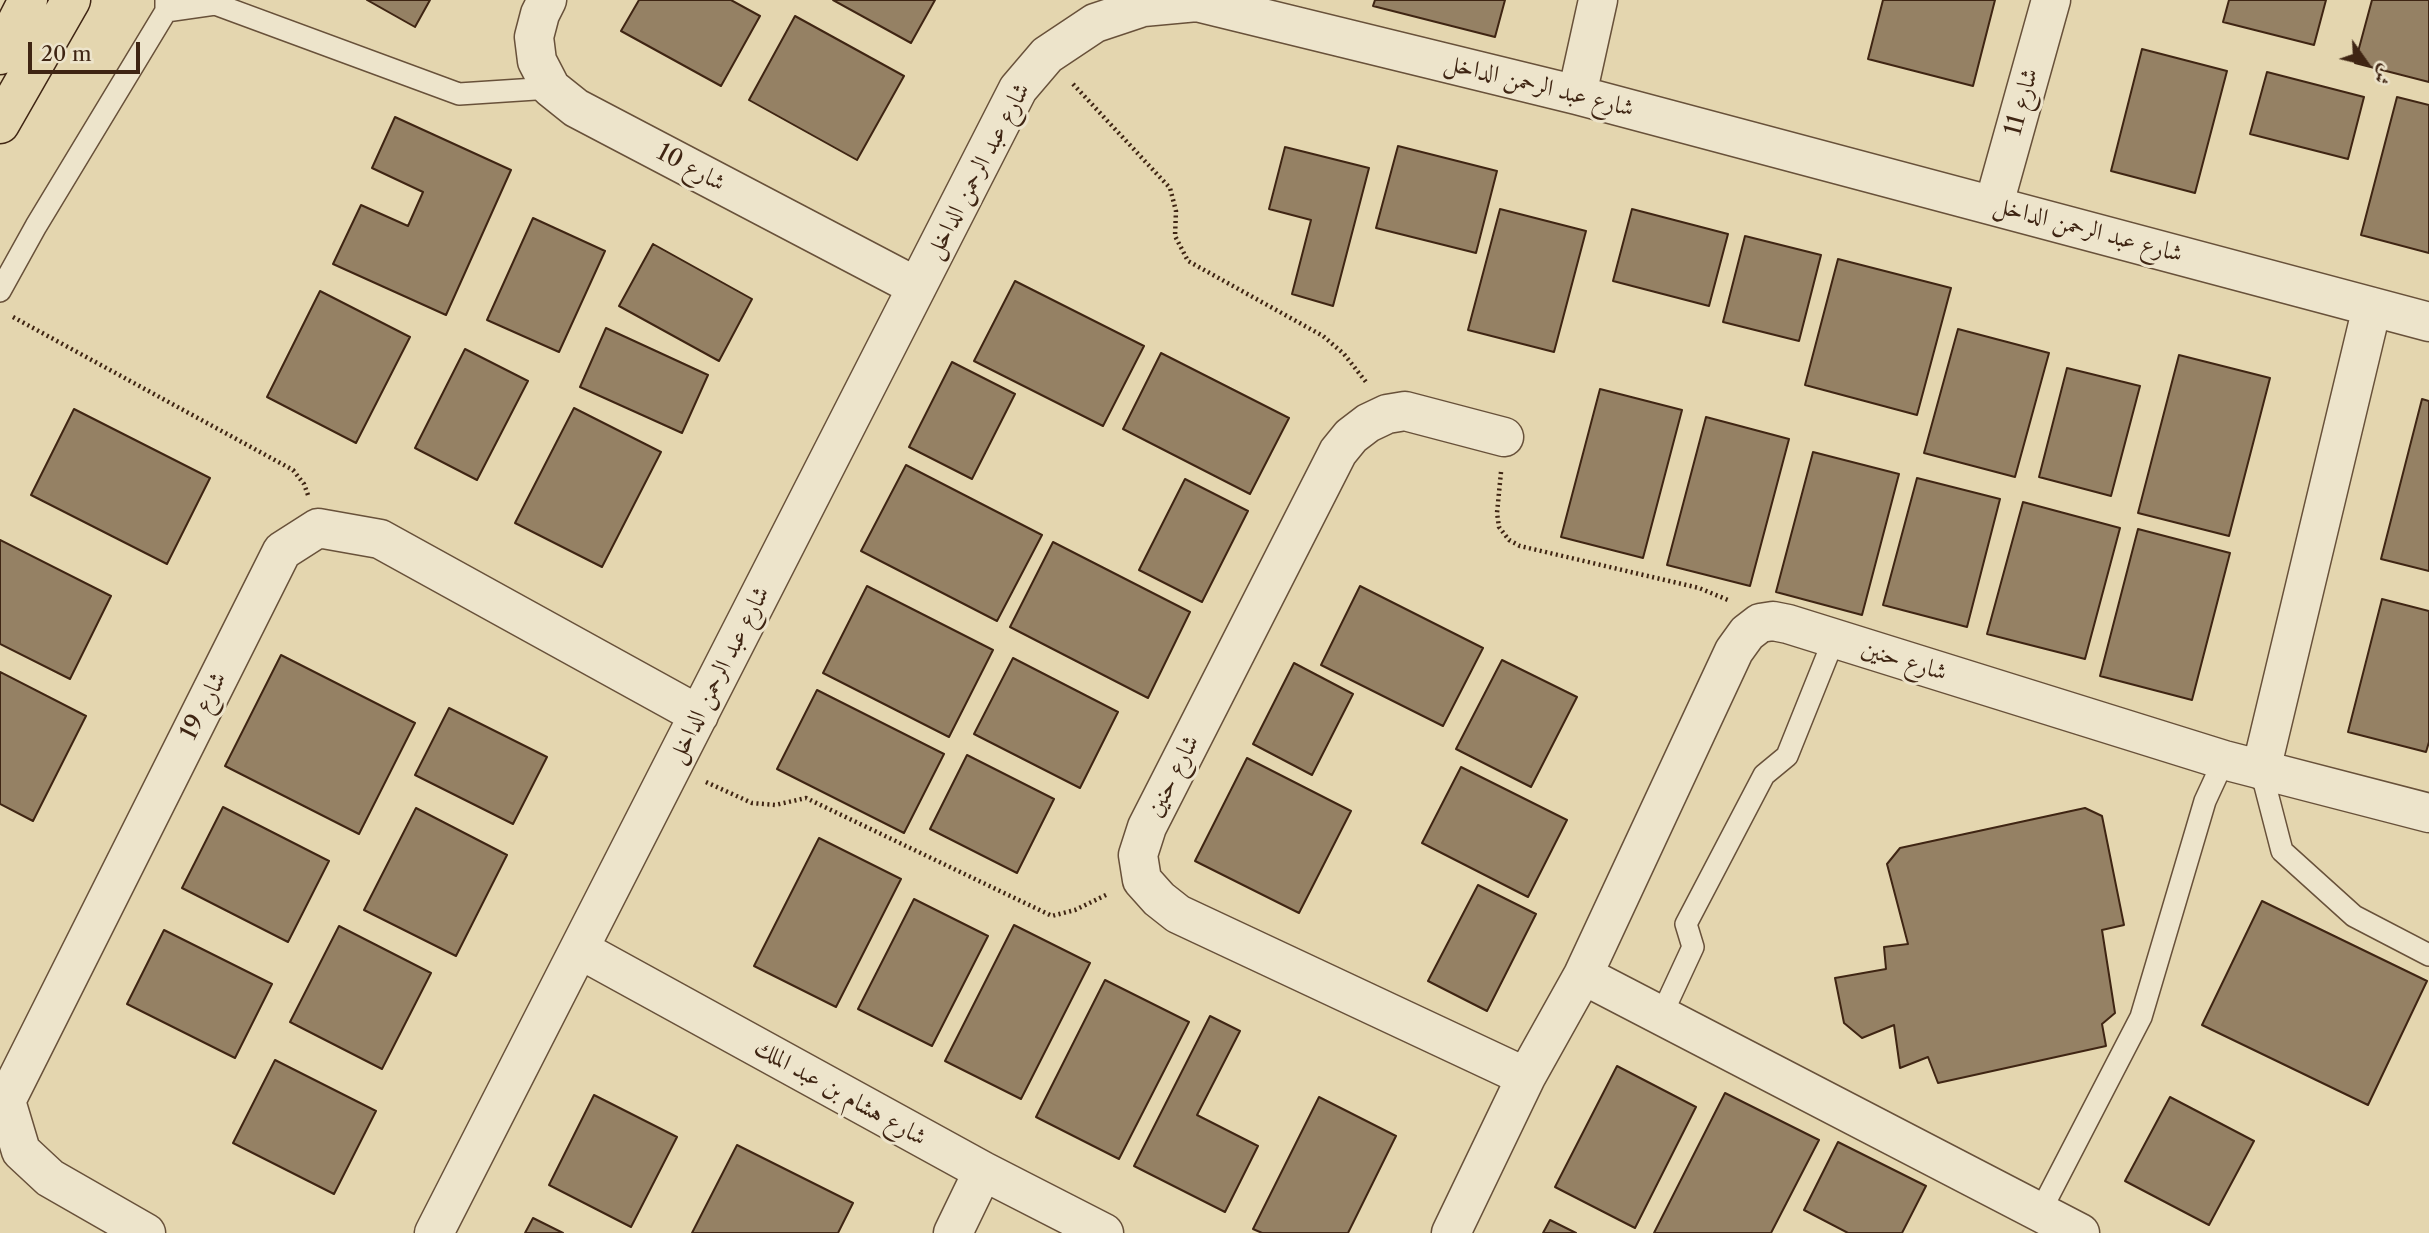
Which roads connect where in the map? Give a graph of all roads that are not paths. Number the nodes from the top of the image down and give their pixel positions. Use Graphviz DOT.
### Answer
graph roads {
  1 [pos="28,0"];
  2 [pos="71,0"];
  3 [pos="547,0"];
  4 [pos="1598,0"];
  5 [pos="2050,0"];
  6 [pos="166,6"];
  7 [pos="1093,12"];
  8 [pos="0,55"];
  9 [pos="551,88"];
  10 [pos="1577,94"];
  11 [pos="0,124"];
  12 [pos="1994,204"];
  13 [pos="917,287"];
  14 [pos="0,291"];
  15 [pos="2372,307"];
  16 [pos="2429,322"];
  17 [pos="1504,437"];
  18 [pos="1834,639"];
  19 [pos="699,715"];
  20 [pos="2224,760"];
  21 [pos="2261,770"];
  22 [pos="2429,813"];
  23 [pos="579,949"];
  24 [pos="2429,955"];
  25 [pos="1583,975"];
  26 [pos="1661,1016"];
  27 [pos="1526,1077"];
  28 [pos="983,1171"];
  29 [pos="2064,1226"];
  30 [pos="146,1233"];
  31 [pos="434,1233"];
  32 [pos="953,1233"];
  33 [pos="1104,1233"];
  34 [pos="1451,1233"];
  1 -- 8 [label="highway"];
  2 -- 11 [label="highway"];
  3 -- 9 [label="street, شارع 10"];
  4 -- 10 [label="street"];
  5 -- 12 [label="street, شارع 11"];
  6 -- 9 [label="lane"];
  6 -- 14 [label="lane"];
  7 -- 10 [label="street, شارع عبد الرحمن الداخل"];
  7 -- 13 [label="street, شارع عبد الرحمن الداخل"];
  9 -- 13 [label="street, شارع 10"];
  10 -- 12 [label="street, شارع عبد الرحمن الداخل"];
  12 -- 15 [label="street, شارع عبد الرحمن الداخل"];
  13 -- 19 [label="street, شارع عبد الرحمن الداخل"];
  15 -- 16 [label="street, شارع عبد الرحمن الداخل"];
  15 -- 21 [label="street"];
  17 -- 27 [label="street, شارع حنين"];
  18 -- 20 [label="street, شارع حنين"];
  18 -- 25 [label="street, شارع حنين"];
  18 -- 26 [label="lane"];
  19 -- 23 [label="street, شارع عبد الرحمن الداخل"];
  19 -- 30 [label="street, شارع 19"];
  20 -- 21 [label="street, شارع حنين"];
  20 -- 29 [label="lane"];
  21 -- 22 [label="street, شارع حنين"];
  21 -- 24 [label="lane"];
  23 -- 28 [label="street, شارع هشام بن عبد الملك"];
  23 -- 31 [label="street, شارع عبد الرحمن الداخل"];
  25 -- 26 [label="street"];
  25 -- 27 [label="street"];
  26 -- 29 [label="street"];
  27 -- 34 [label="street"];
  28 -- 32 [label="street"];
  28 -- 33 [label="street, شارع هشام بن عبد الملك"];
}
